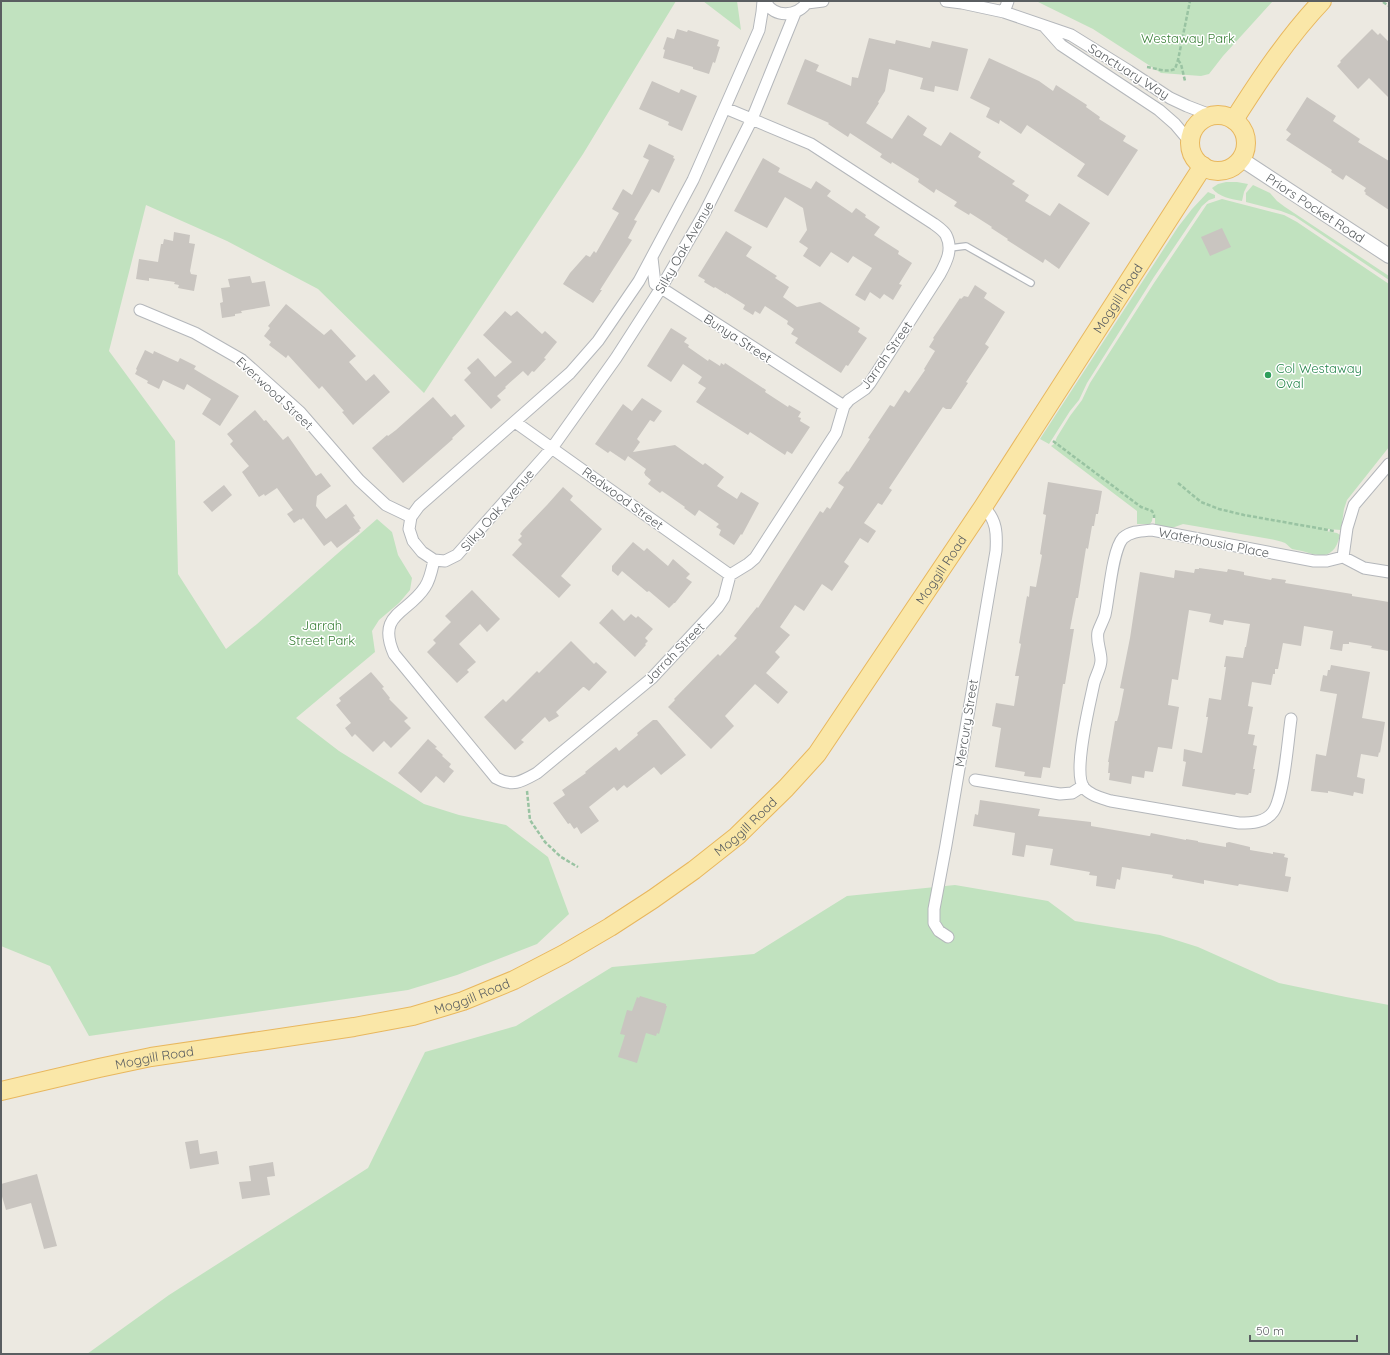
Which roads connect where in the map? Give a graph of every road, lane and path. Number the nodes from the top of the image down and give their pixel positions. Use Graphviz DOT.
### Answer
graph roads {
  1 [pos="764,1"];
  2 [pos="823,1"];
  3 [pos="946,1"];
  4 [pos="1008,1"];
  5 [pos="1190,1"];
  6 [pos="1322,1"];
  7 [pos="807,2"];
  8 [pos="1383,2"];
  9 [pos="1389,6"];
  10 [pos="795,12"];
  11 [pos="1004,12"];
  12 [pos="1044,27"];
  13 [pos="1178,60"];
  14 [pos="1147,67"];
  15 [pos="1185,81"];
  16 [pos="725,108"];
  17 [pos="1213,116"];
  18 [pos="752,119"];
  19 [pos="1234,120"];
  20 [pos="1191,143"];
  21 [pos="1241,158"];
  22 [pos="1203,166"];
  23 [pos="950,248"];
  24 [pos="1389,256"];
  25 [pos="652,258"];
  26 [pos="1031,283"];
  27 [pos="661,288"];
  28 [pos="140,310"];
  29 [pos="844,406"];
  30 [pos="515,422"];
  31 [pos="1053,441"];
  32 [pos="552,448"];
  33 [pos="1389,464"];
  34 [pos="1178,483"];
  35 [pos="983,507"];
  36 [pos="411,517"];
  37 [pos="1152,530"];
  38 [pos="1340,533"];
  39 [pos="1343,557"];
  40 [pos="434,560"];
  41 [pos="1389,572"];
  42 [pos="730,575"];
  43 [pos="1291,718"];
  44 [pos="525,780"];
  45 [pos="975,780"];
  46 [pos="1083,786"];
  47 [pos="578,867"];
  48 [pos="948,937"];
  49 [pos="1,1091"];
  1 -- 10 [label="street, Silky Oak Avenue"];
  1 -- 16 [label="street, Silky Oak Avenue"];
  2 -- 7 [label="street"];
  3 -- 11 [label="street, Sanctuary Way"];
  4 -- 11 [label="street"];
  5 -- 13 [label="path"];
  6 -- 19 [label="main road"];
  7 -- 10 [label="street"];
  8 -- 9 [label="path"];
  10 -- 18 [label="street, Silky Oak Avenue"];
  11 -- 12 [label="street, Sanctuary Way"];
  12 -- 17 [label="street, Sanctuary Way"];
  12 -- 20 [label="street, Sanctuary Way"];
  13 -- 14 [label="path"];
  13 -- 15 [label="path"];
  16 -- 18 [label="street"];
  16 -- 25 [label="street, Silky Oak Avenue"];
  17 -- 19 [label="main road"];
  17 -- 20 [label="main road"];
  18 -- 23 [label="street"];
  18 -- 27 [label="street, Silky Oak Avenue"];
  19 -- 21 [label="main road"];
  20 -- 22 [label="main road"];
  21 -- 22 [label="main road"];
  21 -- 24 [label="street, Priors Pocket Road"];
  22 -- 35 [label="main road, Moggill Road"];
  23 -- 26 [label="lane"];
  23 -- 29 [label="street, Jarrah Street"];
  25 -- 27 [label="street"];
  25 -- 30 [label="street, Silky Oak Avenue"];
  27 -- 29 [label="street, Bunya Street"];
  27 -- 32 [label="street, Silky Oak Avenue"];
  28 -- 36 [label="street, Everwood Street"];
  29 -- 42 [label="street"];
  30 -- 32 [label="street, Redwood Street"];
  30 -- 36 [label="street, Silky Oak Avenue"];
  31 -- 37 [label="path"];
  32 -- 40 [label="street, Silky Oak Avenue"];
  32 -- 42 [label="street, Redwood Street"];
  33 -- 39 [label="street"];
  34 -- 38 [label="path"];
  35 -- 48 [label="street, Mercury Street"];
  35 -- 49 [label="main road, Moggill Road"];
  36 -- 40 [label="street"];
  37 -- 39 [label="street, Waterhousia Place"];
  37 -- 46 [label="street, Waterhousia Place"];
  39 -- 41 [label="street"];
  40 -- 44 [label="street, Jarrah Street"];
  42 -- 44 [label="street, Jarrah Street"];
  43 -- 46 [label="street"];
  44 -- 47 [label="path"];
  45 -- 46 [label="street"];
}
